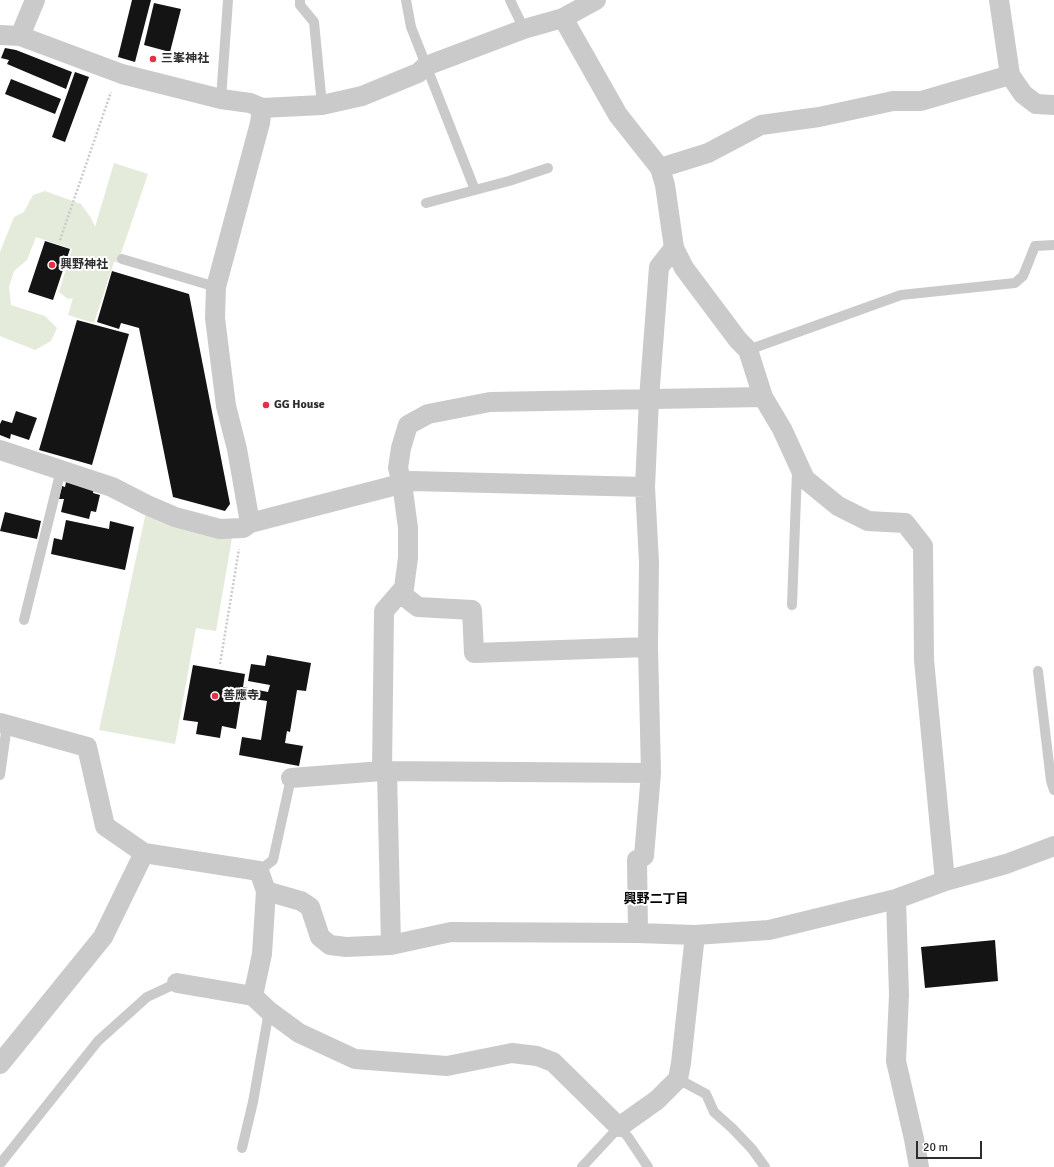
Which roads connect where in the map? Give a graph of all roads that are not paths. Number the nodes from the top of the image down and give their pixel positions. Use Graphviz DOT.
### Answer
graph roads {
  1 [pos="35,0"];
  2 [pos="228,0"];
  3 [pos="300,0"];
  4 [pos="406,0"];
  5 [pos="510,0"];
  6 [pos="596,0"];
  7 [pos="999,0"];
  8 [pos="563,18"];
  9 [pos="524,29"];
  10 [pos="0,35"];
  11 [pos="20,36"];
  12 [pos="426,66"];
  13 [pos="1010,75"];
  14 [pos="221,99"];
  15 [pos="322,105"];
  16 [pos="1054,105"];
  17 [pos="262,108"];
  18 [pos="548,168"];
  19 [pos="660,168"];
  20 [pos="476,190"];
  21 [pos="426,203"];
  22 [pos="1054,245"];
  23 [pos="674,248"];
  24 [pos="122,259"];
  25 [pos="216,287"];
  26 [pos="748,350"];
  27 [pos="763,397"];
  28 [pos="649,399"];
  29 [pos="0,450"];
  30 [pos="797,461"];
  31 [pos="60,470"];
  32 [pos="402,483"];
  33 [pos="645,487"];
  34 [pos="246,525"];
  35 [pos="400,593"];
  36 [pos="792,605"];
  37 [pos="24,620"];
  38 [pos="648,647"];
  39 [pos="1038,671"];
  40 [pos="4,724"];
  41 [pos="384,771"];
  42 [pos="651,773"];
  43 [pos="0,775"];
  44 [pos="291,778"];
  45 [pos="1054,790"];
  46 [pos="1054,846"];
  47 [pos="144,853"];
  48 [pos="259,871"];
  49 [pos="945,881"];
  50 [pos="266,891"];
  51 [pos="896,899"];
  52 [pos="638,933"];
  53 [pos="695,935"];
  54 [pos="391,945"];
  55 [pos="177,983"];
  56 [pos="253,996"];
  57 [pos="269,1010"];
  58 [pos="0,1064"];
  59 [pos="678,1079"];
  60 [pos="619,1127"];
  61 [pos="242,1148"];
  62 [pos="0,1164"];
  63 [pos="582,1167"];
  64 [pos="648,1167"];
  65 [pos="765,1167"];
  66 [pos="919,1167"];
  1 -- 11 [label="street"];
  2 -- 14 [label="lane"];
  3 -- 15 [label="lane"];
  4 -- 12 [label="lane"];
  5 -- 9 [label="lane"];
  6 -- 8 [label="street"];
  7 -- 13 [label="street"];
  8 -- 9 [label="street"];
  8 -- 19 [label="street"];
  9 -- 12 [label="street"];
  10 -- 11 [label="street"];
  11 -- 14 [label="street"];
  12 -- 15 [label="street"];
  12 -- 20 [label="lane"];
  13 -- 16 [label="street"];
  13 -- 19 [label="street"];
  14 -- 17 [label="street"];
  15 -- 17 [label="street"];
  17 -- 25 [label="street"];
  18 -- 20 [label="lane"];
  19 -- 23 [label="street"];
  20 -- 21 [label="lane"];
  22 -- 26 [label="lane"];
  23 -- 26 [label="street"];
  23 -- 28 [label="street"];
  24 -- 25 [label="lane"];
  25 -- 34 [label="street"];
  26 -- 27 [label="street"];
  27 -- 28 [label="street"];
  27 -- 30 [label="street"];
  28 -- 32 [label="street"];
  28 -- 33 [label="street"];
  29 -- 31 [label="street"];
  30 -- 36 [label="lane"];
  30 -- 49 [label="street"];
  31 -- 34 [label="street"];
  31 -- 37 [label="lane"];
  32 -- 33 [label="street"];
  32 -- 34 [label="street"];
  32 -- 35 [label="street"];
  33 -- 38 [label="street"];
  35 -- 38 [label="street"];
  35 -- 41 [label="street"];
  38 -- 42 [label="street"];
  39 -- 45 [label="lane"];
  40 -- 43 [label="lane"];
  40 -- 47 [label="street"];
  41 -- 42 [label="street"];
  41 -- 44 [label="street"];
  41 -- 54 [label="street"];
  42 -- 52 [label="street"];
  44 -- 48 [label="lane"];
  46 -- 49 [label="street"];
  47 -- 48 [label="street"];
  47 -- 58 [label="street"];
  48 -- 50 [label="street"];
  49 -- 51 [label="street"];
  50 -- 54 [label="street"];
  50 -- 56 [label="street"];
  51 -- 53 [label="street"];
  51 -- 66 [label="street"];
  52 -- 53 [label="street"];
  52 -- 54 [label="street"];
  53 -- 59 [label="street"];
  55 -- 56 [label="street"];
  55 -- 62 [label="lane"];
  56 -- 57 [label="street"];
  57 -- 60 [label="street"];
  57 -- 61 [label="lane"];
  59 -- 60 [label="street"];
  59 -- 65 [label="lane"];
  60 -- 63 [label="lane"];
  60 -- 64 [label="lane"];
}
